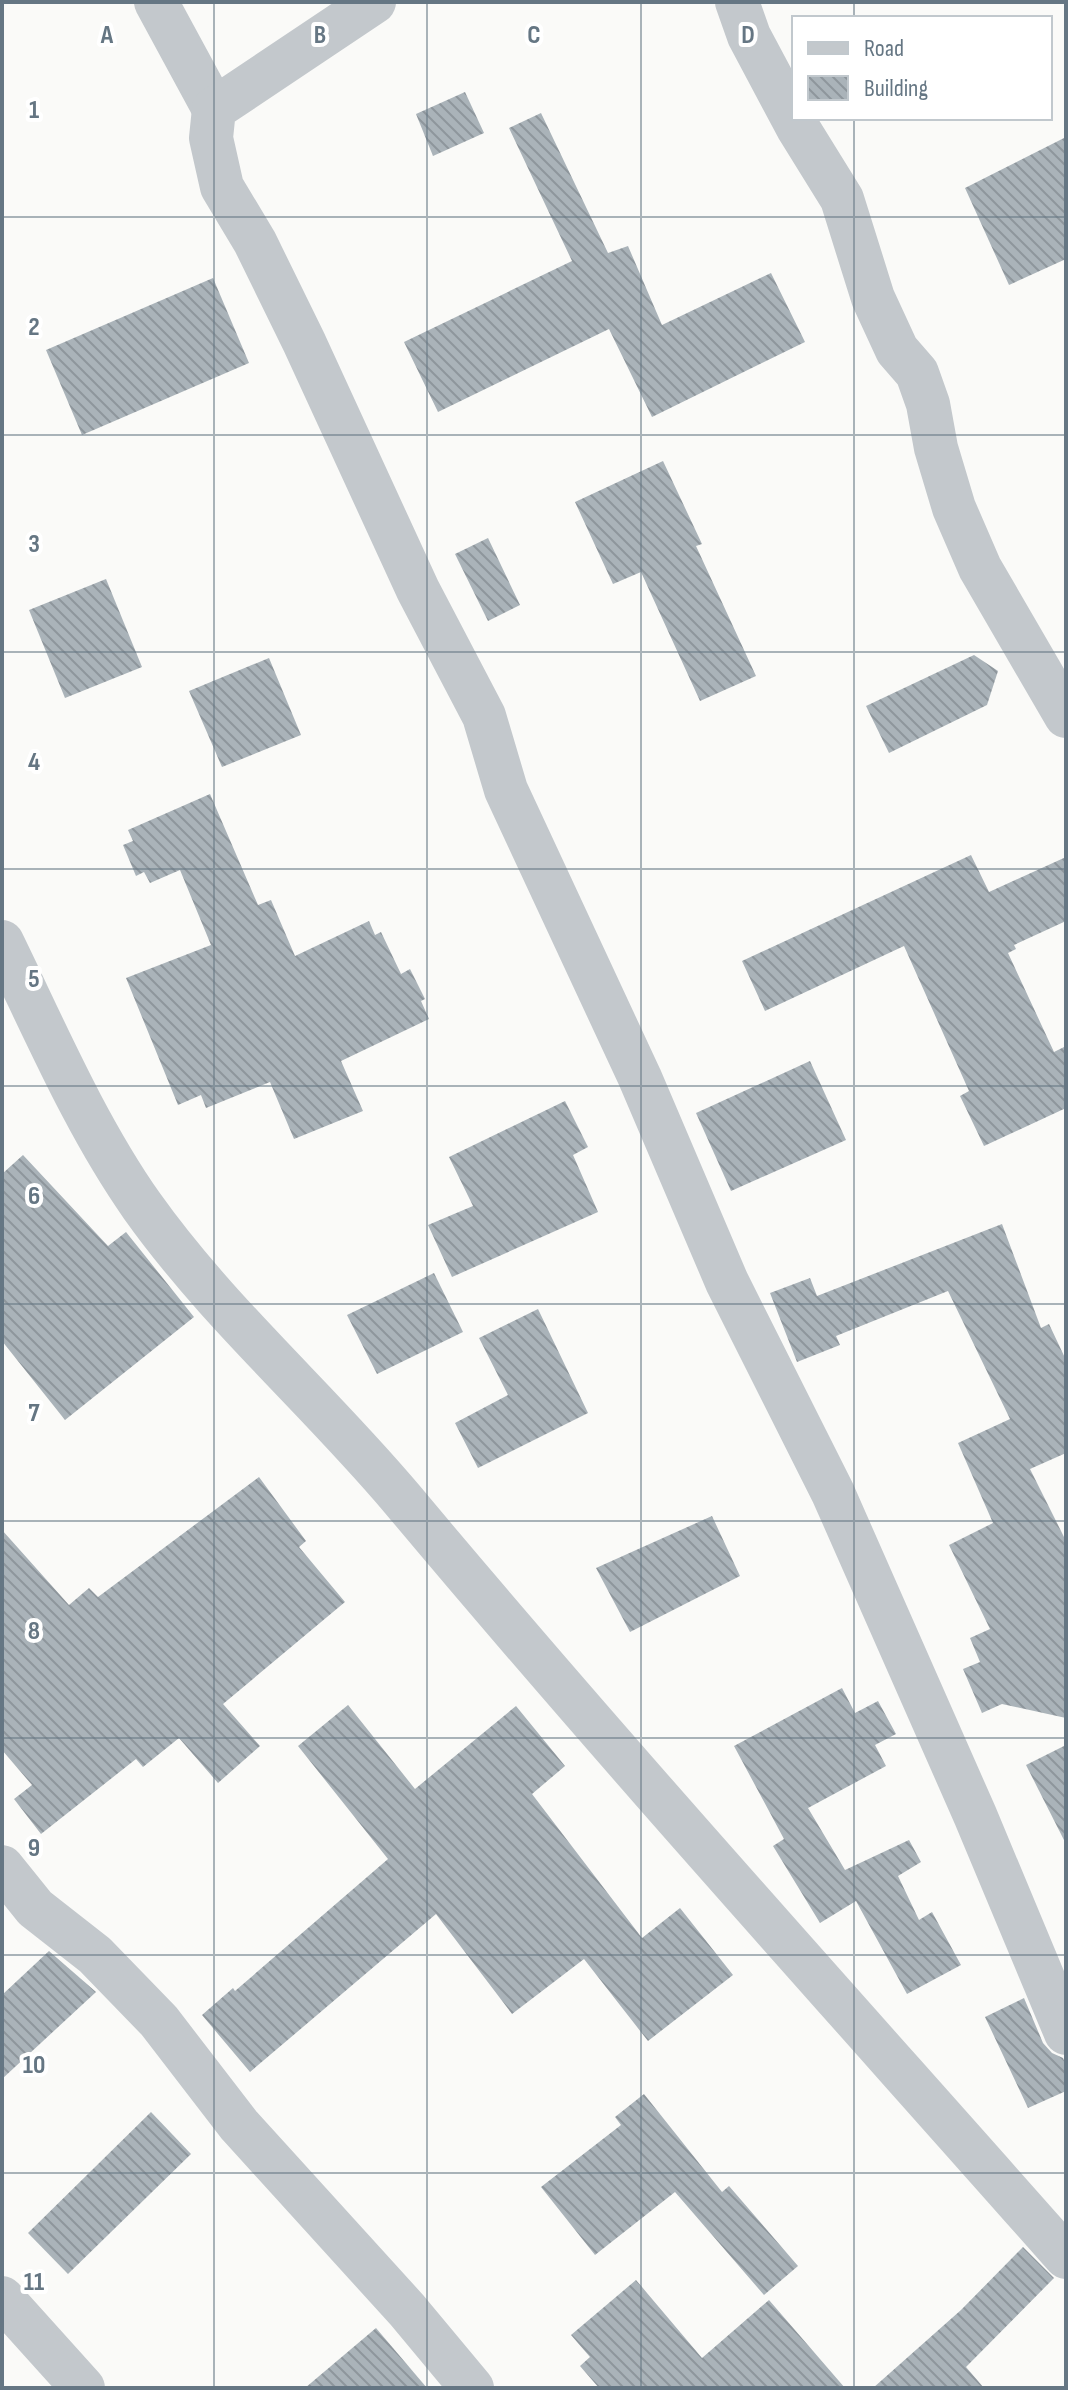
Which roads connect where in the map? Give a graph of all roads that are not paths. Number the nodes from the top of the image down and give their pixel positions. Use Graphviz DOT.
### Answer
graph roads {
  1 [pos="156,2"];
  2 [pos="374,2"];
  3 [pos="737,2"];
  4 [pos="214,109"];
  5 [pos="792,117"];
  6 [pos="794,120"];
  7 [pos="1066,716"];
  8 [pos="2,942"];
  9 [pos="2,1867"];
  10 [pos="1066,2033"];
  11 [pos="1066,2257"];
  12 [pos="5,2305"];
  13 [pos="83,2388"];
  14 [pos="472,2388"];
  1 -- 4 [label="street"];
  2 -- 4 [label="street"];
  3 -- 5 [label="street"];
  4 -- 10 [label="street"];
  6 -- 7 [label="street"];
  8 -- 11 [label="street"];
  9 -- 14 [label="street"];
  12 -- 13 [label="street"];
}
